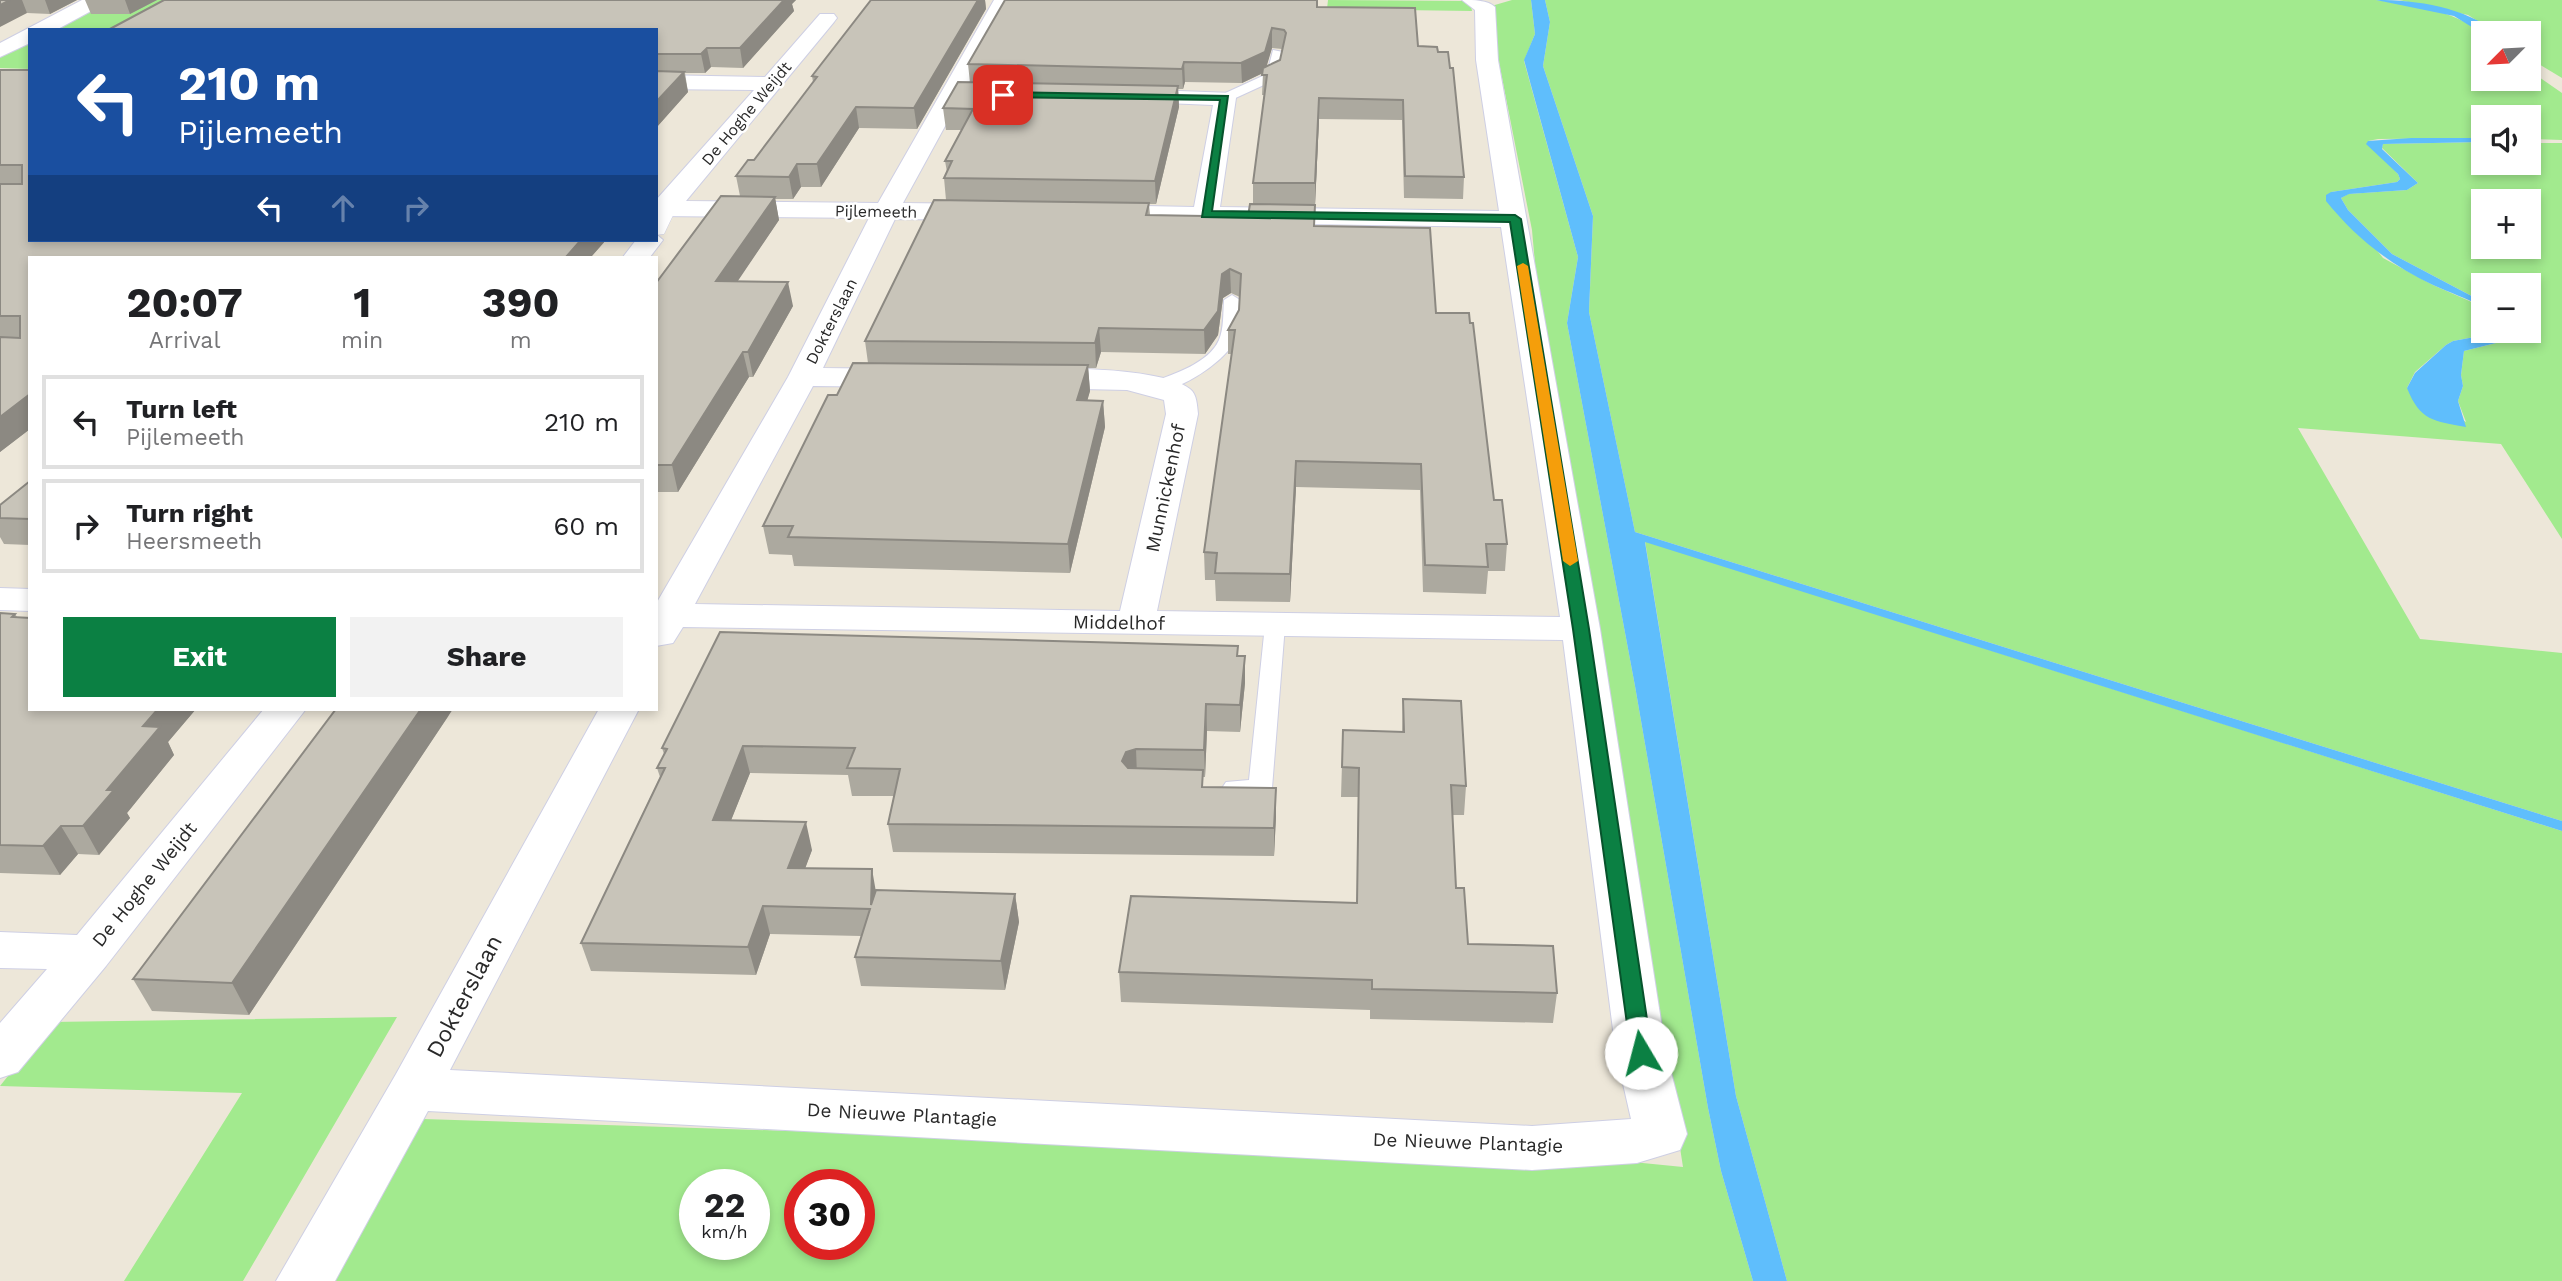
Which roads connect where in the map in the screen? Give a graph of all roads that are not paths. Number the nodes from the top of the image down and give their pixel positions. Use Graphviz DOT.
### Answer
graph roads {
  1 [pos="97,0"];
  2 [pos="1004,0"];
  3 [pos="1472,0"];
  4 [pos="827,18"];
  5 [pos="44,28"];
  6 [pos="28,36"];
  7 [pos="0,51"];
  8 [pos="1277,52"];
  9 [pos="658,82"];
  10 [pos="769,84"];
  11 [pos="1100,96"];
  12 [pos="1225,98"];
  13 [pos="886,211"];
  14 [pos="1011,212"];
  15 [pos="1067,213"];
  16 [pos="659,215"];
  17 [pos="1206,215"];
  18 [pos="1515,219"];
  19 [pos="648,242"];
  20 [pos="637,256"];
  21 [pos="1232,300"];
  22 [pos="803,377"];
  23 [pos="924,378"];
  24 [pos="1007,379"];
  25 [pos="1159,386"];
  26 [pos="0,599"];
  27 [pos="28,600"];
  28 [pos="1136,622"];
  29 [pos="661,624"];
  30 [pos="1275,625"];
  31 [pos="1581,629"];
  32 [pos="284,711"];
  33 [pos="618,711"];
  34 [pos="1206,788"];
  35 [pos="0,950"];
  36 [pos="89,953"];
  37 [pos="0,1058"];
  38 [pos="414,1089"];
  39 [pos="305,1281"];
  1 -- 5 [label="street"];
  2 -- 13 [label="street, Dokterslaan"];
  3 -- 18 [label="street, De Nieuwe Plantagie"];
  4 -- 10 [label="street, De Hoghe Weijdt"];
  6 -- 7 [label="street"];
  8 -- 12 [label="lane"];
  9 -- 10 [label="street"];
  10 -- 16 [label="street, De Hoghe Weijdt"];
  11 -- 12 [label="street"];
  12 -- 17 [label="street"];
  13 -- 14 [label="street, Pijlemeeth"];
  13 -- 16 [label="street, Pijlemeeth"];
  13 -- 22 [label="street, Dokterslaan"];
  15 -- 17 [label="street"];
  17 -- 18 [label="street"];
  18 -- 31 [label="street, De Nieuwe Plantagie"];
  19 -- 20 [label="street"];
  21 -- 25 [label="lane"];
  22 -- 23 [label="street"];
  22 -- 29 [label="street, Dokterslaan"];
  24 -- 25 [label="street"];
  25 -- 28 [label="street, Munnickenhof"];
  26 -- 27 [label="street"];
  28 -- 29 [label="street, Middelhof"];
  28 -- 30 [label="street, Middelhof"];
  30 -- 31 [label="street, Middelhof"];
  30 -- 34 [label="lane"];
  31 -- 38 [label="street, De Nieuwe Plantagie"];
  32 -- 36 [label="street, De Hoghe Weijdt"];
  33 -- 38 [label="street, Dokterslaan"];
  35 -- 36 [label="street"];
  36 -- 37 [label="street, De Hoghe Weijdt"];
  38 -- 39 [label="street, Dokterslaan"];
}
